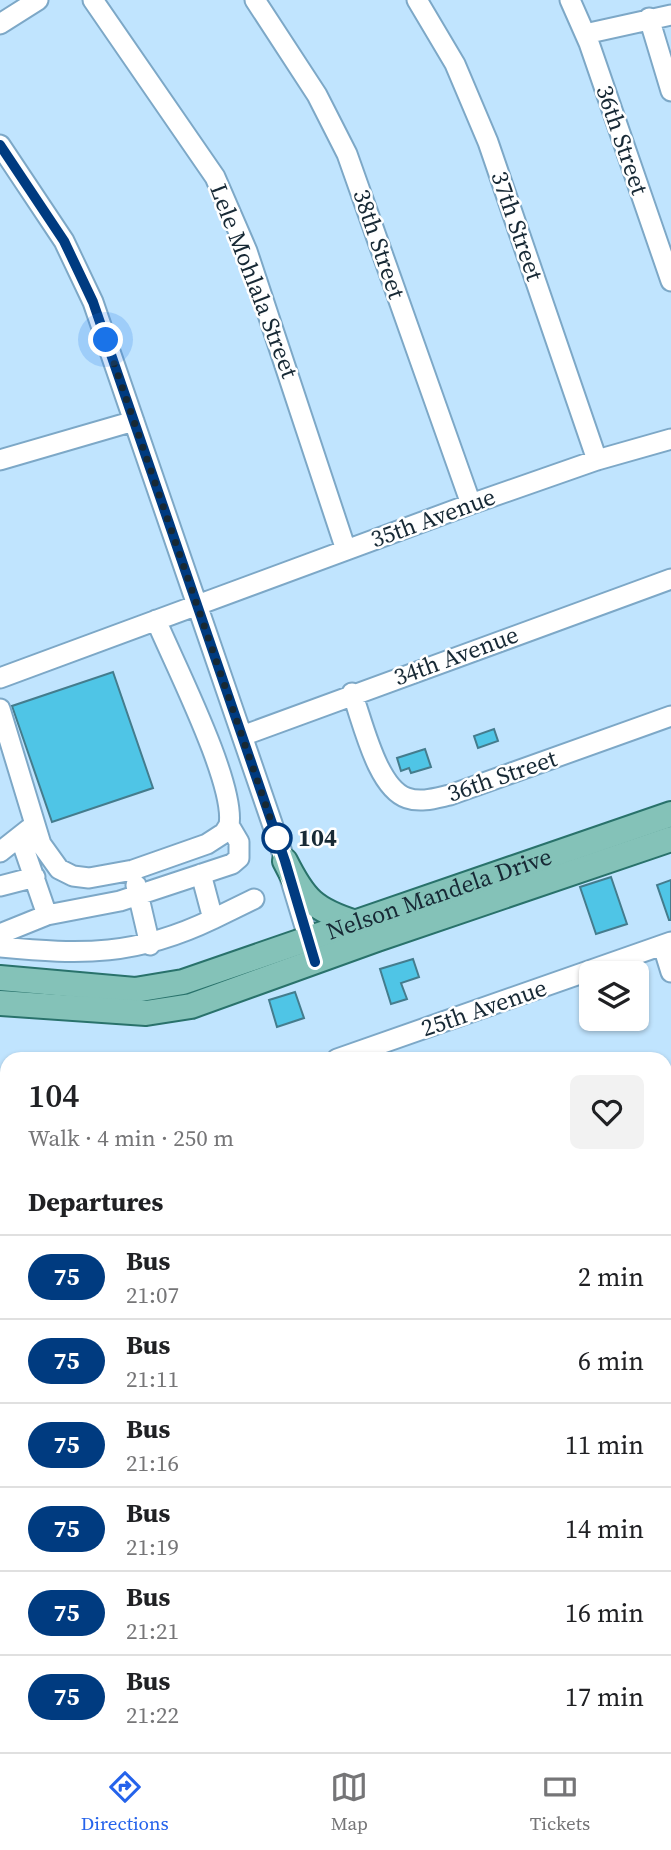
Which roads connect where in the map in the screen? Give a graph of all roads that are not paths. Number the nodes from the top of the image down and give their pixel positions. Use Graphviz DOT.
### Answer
graph roads {
  1 [pos="38,0"];
  2 [pos="93,0"];
  3 [pos="255,0"];
  4 [pos="418,0"];
  5 [pos="570,0"];
  6 [pos="671,15"];
  7 [pos="649,19"];
  8 [pos="0,24"];
  9 [pos="585,34"];
  10 [pos="671,90"];
  11 [pos="0,145"];
  12 [pos="671,281"];
  13 [pos="134,421"];
  14 [pos="671,439"];
  15 [pos="0,460"];
  16 [pos="597,460"];
  17 [pos="471,504"];
  18 [pos="346,550"];
  19 [pos="671,579"];
  20 [pos="197,605"];
  21 [pos="156,621"];
  22 [pos="8,674"];
  23 [pos="352,693"];
  24 [pos="671,716"];
  25 [pos="1,717"];
  26 [pos="242,736"];
  27 [pos="671,814"];
  28 [pos="35,824"];
  29 [pos="229,825"];
  30 [pos="20,837"];
  31 [pos="671,839"];
  32 [pos="0,852"];
  33 [pos="285,861"];
  34 [pos="133,870"];
  35 [pos="201,874"];
  36 [pos="35,877"];
  37 [pos="0,886"];
  38 [pos="137,895"];
  39 [pos="254,899"];
  40 [pos="47,915"];
  41 [pos="213,919"];
  42 [pos="356,923"];
  43 [pos="0,934"];
  44 [pos="308,938"];
  45 [pos="667,944"];
  46 [pos="150,945"];
  47 [pos="0,947"];
  48 [pos="315,962"];
  49 [pos="671,972"];
  50 [pos="0,978"];
  51 [pos="0,1003"];
  52 [pos="357,1052"];
  1 -- 8 [label="street"];
  2 -- 18 [label="street, Lele Mohlala Street"];
  3 -- 17 [label="street, 38th Street"];
  4 -- 16 [label="street, 37th Street"];
  5 -- 9 [label="street, 36th Street"];
  6 -- 7 [label="street"];
  7 -- 9 [label="street"];
  7 -- 10 [label="street"];
  9 -- 12 [label="street, 36th Street"];
  11 -- 13 [label="street"];
  13 -- 15 [label="street"];
  13 -- 20 [label="street"];
  14 -- 16 [label="street, 35th Avenue"];
  16 -- 17 [label="street, 35th Avenue"];
  17 -- 18 [label="street, 35th Avenue"];
  18 -- 20 [label="street, 35th Avenue"];
  19 -- 23 [label="street, 34th Avenue"];
  20 -- 21 [label="street, 35th Avenue"];
  20 -- 26 [label="street"];
  21 -- 22 [label="street"];
  21 -- 29 [label="street"];
  22 -- 25 [label="street"];
  23 -- 24 [label="street, 36th Street"];
  23 -- 26 [label="street, 34th Avenue"];
  25 -- 28 [label="street"];
  26 -- 33 [label="street"];
  27 -- 42 [label="main road, Nelson Mandela Drive"];
  28 -- 30 [label="street"];
  28 -- 34 [label="street"];
  29 -- 34 [label="street"];
  29 -- 35 [label="street"];
  30 -- 32 [label="street"];
  30 -- 36 [label="street"];
  31 -- 48 [label="main road, Nelson Mandela Drive"];
  33 -- 42 [label="main road"];
  33 -- 44 [label="street"];
  34 -- 38 [label="street"];
  35 -- 38 [label="street"];
  35 -- 41 [label="street"];
  36 -- 37 [label="street"];
  36 -- 40 [label="street"];
  38 -- 40 [label="street"];
  38 -- 46 [label="street"];
  39 -- 41 [label="street"];
  40 -- 43 [label="street"];
  41 -- 46 [label="street"];
  42 -- 44 [label="main road, Nelson Mandela Drive"];
  44 -- 48 [label="street"];
  44 -- 50 [label="main road, Nelson Mandela Drive"];
  45 -- 49 [label="street"];
  45 -- 52 [label="street, 25th Avenue"];
  46 -- 47 [label="street"];
  48 -- 51 [label="main road, Nelson Mandela Drive"];
}
